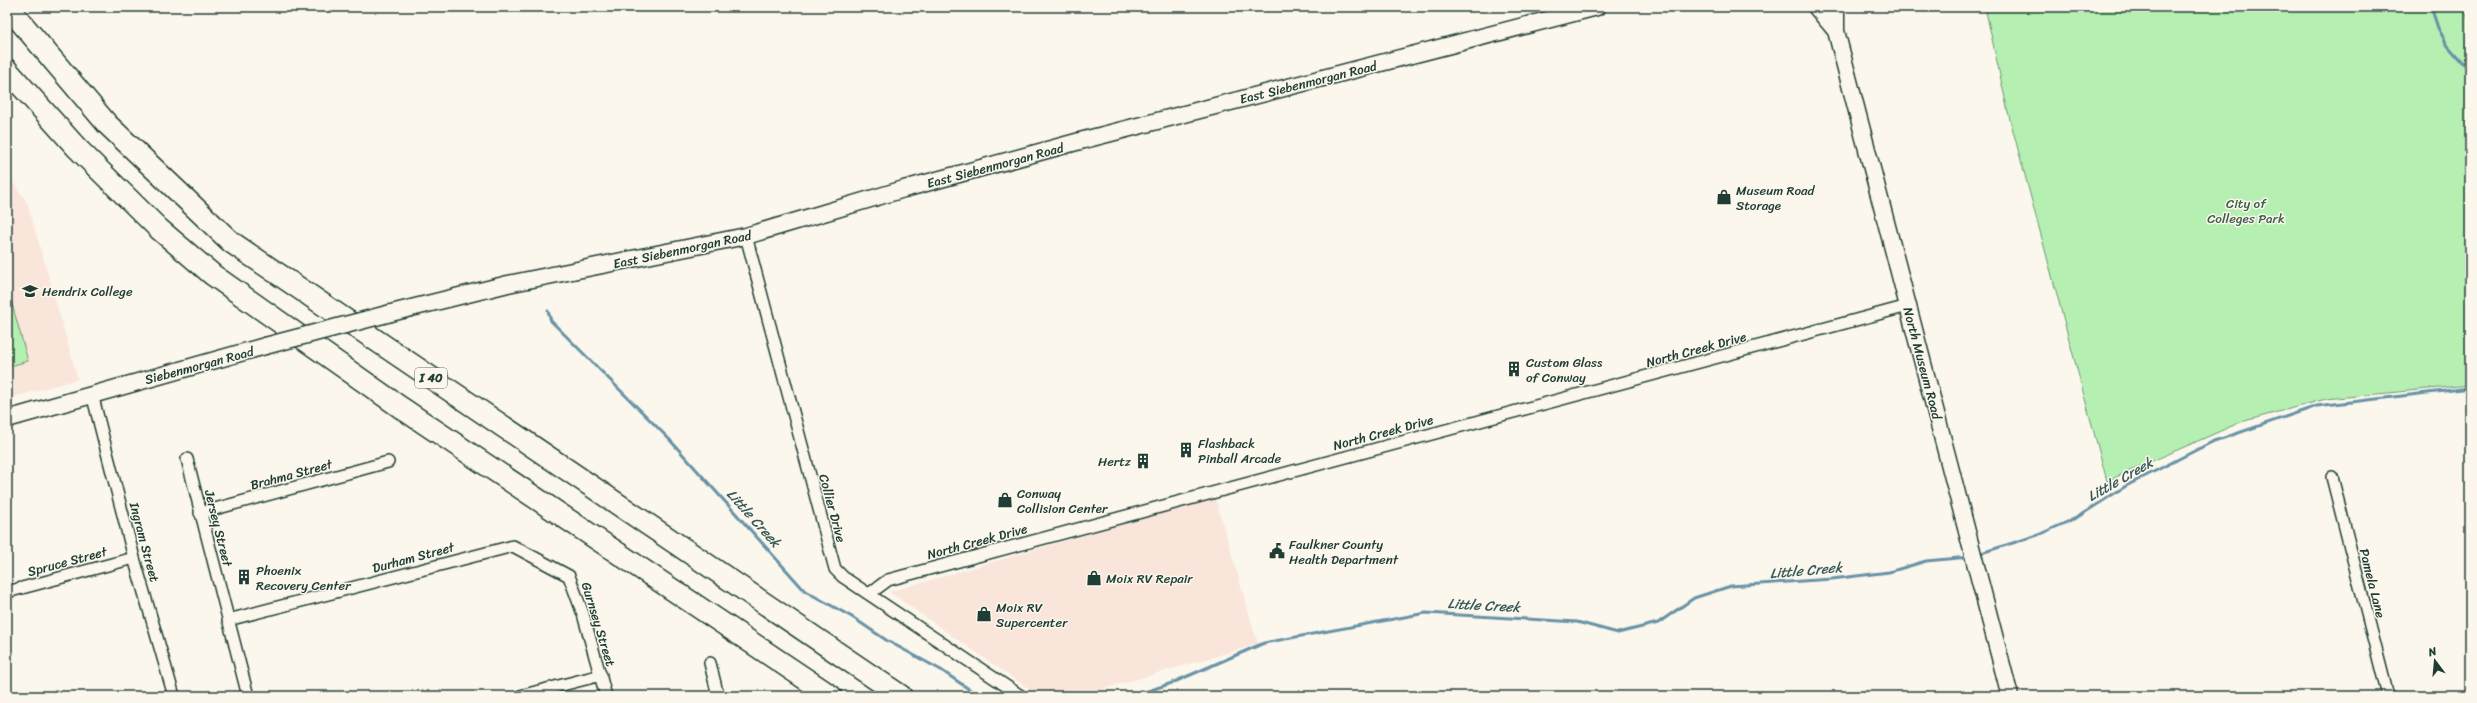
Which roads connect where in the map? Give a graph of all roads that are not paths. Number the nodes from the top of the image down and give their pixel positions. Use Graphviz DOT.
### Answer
graph roads {
  1 [pos="8,7"];
  2 [pos="1597,7"];
  3 [pos="1816,7"];
  4 [pos="1836,7"];
  5 [pos="1836,31"];
  6 [pos="7,70"];
  7 [pos="746,236"];
  8 [pos="1908,306"];
  9 [pos="391,313"];
  10 [pos="92,394"];
  11 [pos="7,419"];
  12 [pos="187,459"];
  13 [pos="388,462"];
  14 [pos="2332,477"];
  15 [pos="200,513"];
  16 [pos="513,546"];
  17 [pos="134,558"];
  18 [pos="7,592"];
  19 [pos="869,594"];
  20 [pos="228,620"];
  21 [pos="710,664"];
  22 [pos="601,676"];
  23 [pos="174,696"];
  24 [pos="248,696"];
  25 [pos="520,696"];
  26 [pos="606,696"];
  27 [pos="718,696"];
  28 [pos="831,696"];
  29 [pos="901,696"];
  30 [pos="1021,696"];
  31 [pos="2010,696"];
  32 [pos="2388,696"];
  1 -- 29 [label="highway, I 40"];
  2 -- 7 [label="street, East Siebenmorgan Road"];
  3 -- 5 [label="street, North Museum Road"];
  4 -- 5 [label="street, North Museum Road"];
  5 -- 8 [label="street, North Museum Road"];
  6 -- 28 [label="highway"];
  7 -- 9 [label="street, East Siebenmorgan Road"];
  7 -- 19 [label="street, Collier Drive"];
  8 -- 19 [label="street, North Creek Drive"];
  8 -- 31 [label="street, North Museum Road"];
  9 -- 10 [label="street, Siebenmorgan Road, bridge"];
  10 -- 11 [label="street, Siebenmorgan Road"];
  10 -- 17 [label="street, Ingram Street"];
  12 -- 15 [label="street, Jersey Street"];
  13 -- 15 [label="street, Brahma Street"];
  14 -- 32 [label="street, Pamela Lane"];
  15 -- 20 [label="street, Jersey Street"];
  16 -- 20 [label="street, Durham Street"];
  16 -- 22 [label="street, Gurnsey Street"];
  17 -- 18 [label="street, Spruce Street"];
  17 -- 23 [label="street, Ingram Street"];
  19 -- 30 [label="street, Collier Drive"];
  20 -- 24 [label="street, Jersey Street"];
  21 -- 27 [label="street"];
  22 -- 25 [label="street"];
  22 -- 26 [label="street, Gurnsey Street"];
}
